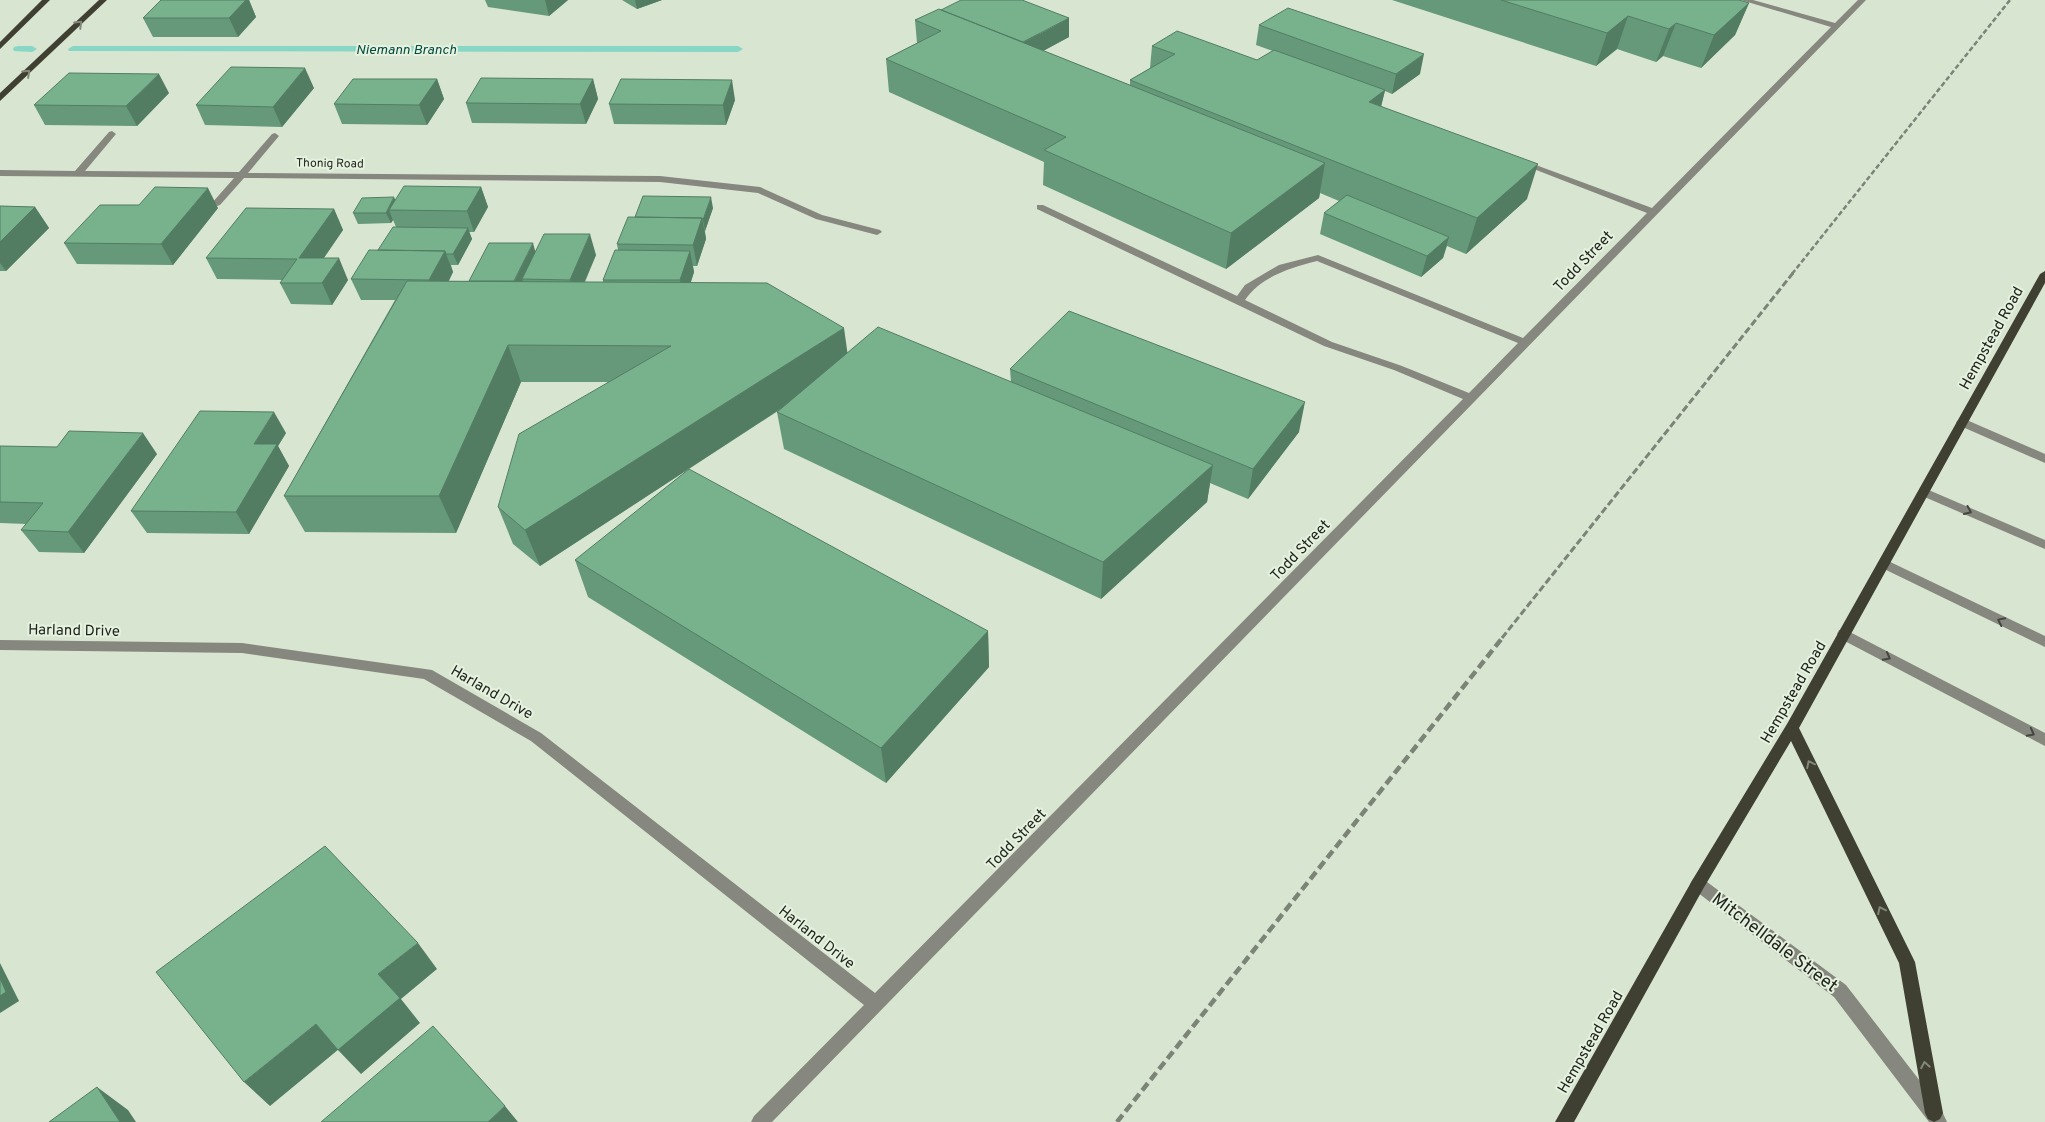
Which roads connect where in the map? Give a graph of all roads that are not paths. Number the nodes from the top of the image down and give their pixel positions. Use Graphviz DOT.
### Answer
graph roads {
  1 [pos="46,0"];
  2 [pos="103,0"];
  3 [pos="1745,0"];
  4 [pos="1862,0"];
  5 [pos="1837,26"];
  6 [pos="0,47"];
  7 [pos="0,98"];
  8 [pos="112,134"];
  9 [pos="275,136"];
  10 [pos="1517,161"];
  11 [pos="0,172"];
  12 [pos="78,174"];
  13 [pos="240,175"];
  14 [pos="217,203"];
  15 [pos="1040,208"];
  16 [pos="1654,212"];
  17 [pos="877,232"];
  18 [pos="2044,278"];
  19 [pos="1240,301"];
  20 [pos="1526,343"];
  21 [pos="1472,398"];
  22 [pos="1962,422"];
  23 [pos="2045,459"];
  24 [pos="1924,492"];
  25 [pos="2045,545"];
  26 [pos="1884,564"];
  27 [pos="1844,634"];
  28 [pos="2045,642"];
  29 [pos="0,645"];
  30 [pos="1792,728"];
  31 [pos="2045,740"];
  32 [pos="1698,884"];
  33 [pos="877,1005"];
  34 [pos="1936,1118"];
  35 [pos="760,1122"];
  36 [pos="1564,1122"];
  1 -- 6 [label="main road"];
  7 -- 2 [label="main road, one-way"];
  3 -- 5 [label="street"];
  4 -- 5 [label="street, Todd Street"];
  5 -- 16 [label="street, Todd Street"];
  8 -- 12 [label="street"];
  9 -- 13 [label="street"];
  10 -- 16 [label="street"];
  11 -- 12 [label="street, Thonig Road"];
  12 -- 13 [label="street, Thonig Road"];
  13 -- 14 [label="street"];
  13 -- 17 [label="street, Thonig Road"];
  15 -- 19 [label="street"];
  16 -- 20 [label="street, Todd Street"];
  18 -- 22 [label="main road, Hempstead Road"];
  19 -- 20 [label="street"];
  19 -- 21 [label="street"];
  20 -- 21 [label="street, Todd Street"];
  21 -- 33 [label="street, Todd Street"];
  22 -- 23 [label="street"];
  22 -- 24 [label="main road, Hempstead Road"];
  24 -- 25 [label="street, one-way"];
  24 -- 26 [label="main road, Hempstead Road"];
  26 -- 27 [label="main road, Hempstead Road"];
  28 -- 26 [label="street, one-way"];
  27 -- 30 [label="main road, Hempstead Road"];
  27 -- 31 [label="street, one-way"];
  29 -- 33 [label="street, Harland Drive"];
  30 -- 32 [label="main road, Hempstead Road"];
  34 -- 30 [label="main road, one-way"];
  32 -- 34 [label="street, Mitchelldale Street"];
  32 -- 36 [label="main road, Hempstead Road"];
  33 -- 35 [label="street, Todd Street"];
}
